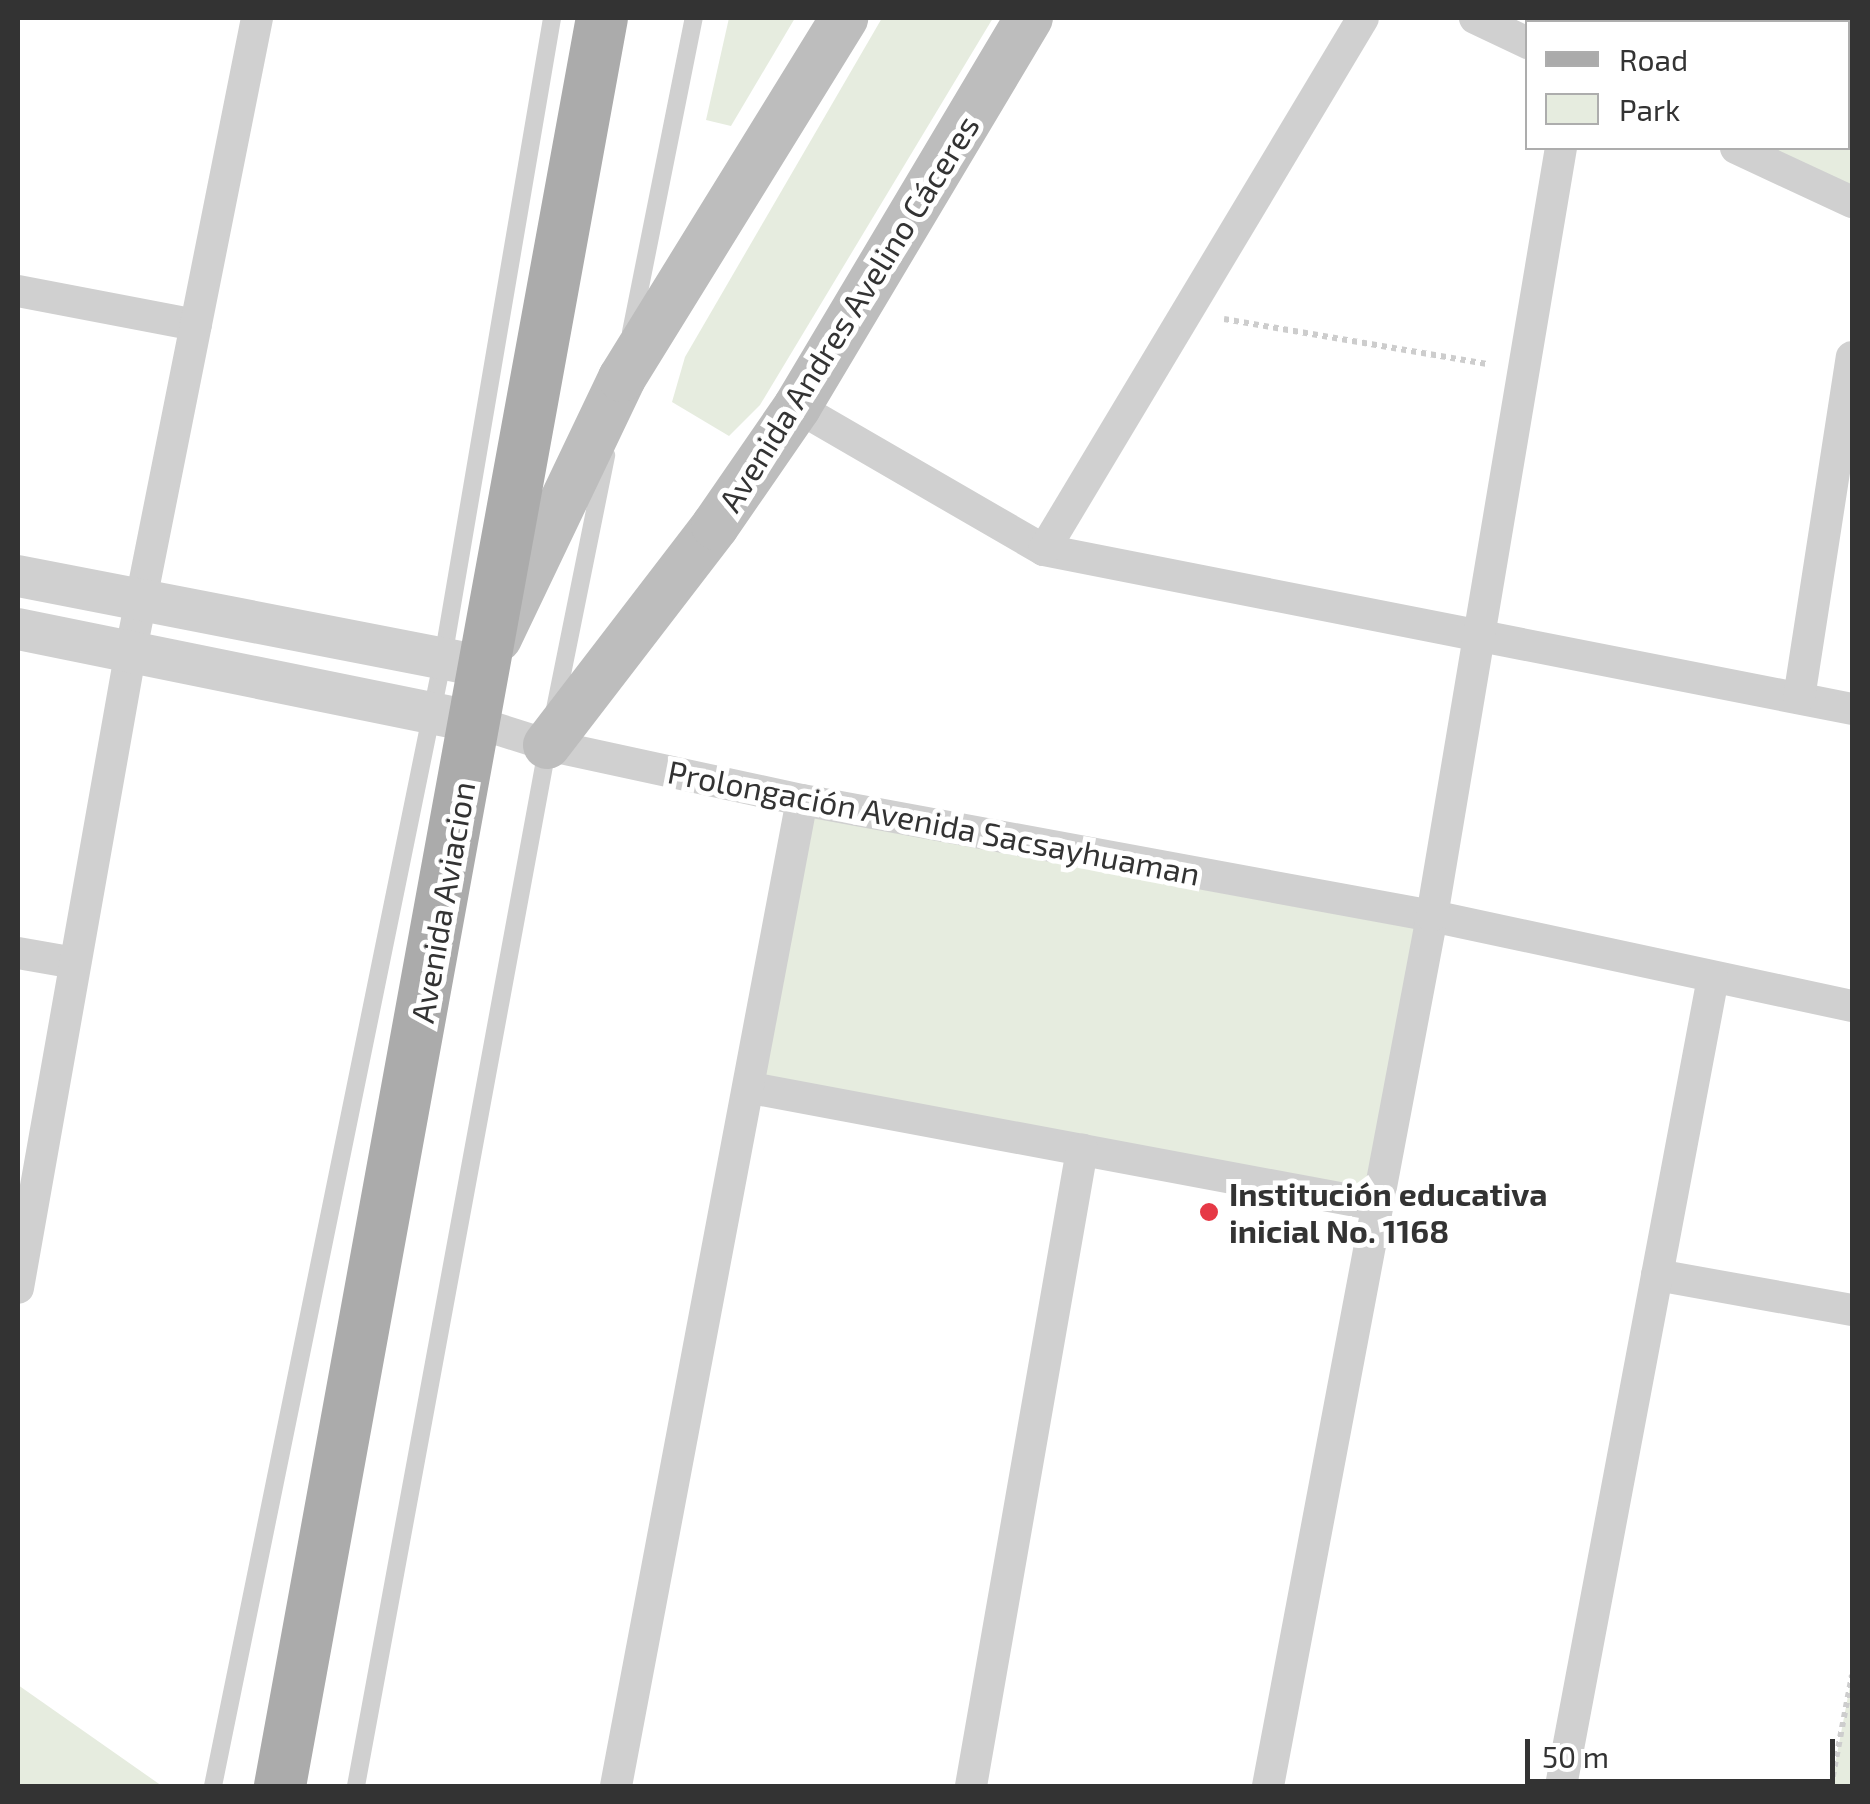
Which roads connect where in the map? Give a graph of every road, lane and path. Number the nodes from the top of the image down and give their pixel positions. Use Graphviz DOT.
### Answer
graph roads {
  1 [pos="258,18"];
  2 [pos="552,18"];
  3 [pos="602,18"];
  4 [pos="694,18"];
  5 [pos="844,18"];
  6 [pos="1029,18"];
  7 [pos="1363,18"];
  8 [pos="1475,18"];
  9 [pos="1525,43"];
  10 [pos="1561,150"];
  11 [pos="1740,150"];
  12 [pos="1852,202"];
  13 [pos="18,291"];
  14 [pos="1183,312"];
  15 [pos="196,325"];
  16 [pos="1852,357"];
  17 [pos="1527,370"];
  18 [pos="622,378"];
  19 [pos="797,407"];
  20 [pos="1044,550"];
  21 [pos="18,576"];
  22 [pos="142,600"];
  23 [pos="18,628"];
  24 [pos="1480,634"];
  25 [pos="131,650"];
  26 [pos="464,662"];
  27 [pos="1799,698"];
  28 [pos="1852,709"];
  29 [pos="453,718"];
  30 [pos="548,745"];
  31 [pos="802,800"];
  32 [pos="1432,916"];
  33 [pos="18,953"];
  34 [pos="75,963"];
  35 [pos="1712,978"];
  36 [pos="1852,1006"];
  37 [pos="751,1088"];
  38 [pos="1082,1150"];
  39 [pos="1377,1205"];
  40 [pos="1656,1276"];
  41 [pos="18,1288"];
  42 [pos="1852,1310"];
  43 [pos="1852,1675"];
  44 [pos="213,1786"];
  45 [pos="280,1786"];
  46 [pos="356,1786"];
  47 [pos="616,1786"];
  48 [pos="971,1786"];
  49 [pos="1268,1786"];
  50 [pos="1561,1786"];
  51 [pos="1832,1786"];
  1 -- 15 [label="street"];
  2 -- 26 [label="lane"];
  3 -- 26 [label="main road, Avenida Aviacion"];
  4 -- 18 [label="lane"];
  5 -- 18 [label="main road"];
  6 -- 19 [label="main road, Avenida Andres Avelino Cáceres"];
  7 -- 14 [label="street"];
  8 -- 9 [label="street"];
  10 -- 17 [label="street"];
  11 -- 12 [label="street"];
  13 -- 15 [label="street"];
  14 -- 17 [label="path"];
  14 -- 20 [label="street"];
  15 -- 22 [label="street"];
  16 -- 27 [label="street"];
  17 -- 24 [label="street"];
  18 -- 26 [label="main road"];
  18 -- 30 [label="lane"];
  19 -- 20 [label="street"];
  19 -- 30 [label="main road, Avenida Andres Avelino Cáceres"];
  20 -- 24 [label="street"];
  21 -- 22 [label="street"];
  22 -- 25 [label="street"];
  22 -- 26 [label="street"];
  23 -- 25 [label="street, Prolongación Avenida Sacsayhuaman"];
  24 -- 27 [label="street"];
  24 -- 32 [label="street"];
  25 -- 29 [label="street, Prolongación Avenida Sacsayhuaman"];
  25 -- 34 [label="street"];
  26 -- 29 [label="main road, Avenida Aviacion"];
  27 -- 28 [label="street"];
  29 -- 30 [label="street, Prolongación Avenida Sacsayhuaman"];
  29 -- 44 [label="lane"];
  29 -- 45 [label="main road, Avenida Aviacion"];
  30 -- 31 [label="street, Prolongación Avenida Sacsayhuaman"];
  30 -- 46 [label="lane"];
  31 -- 32 [label="street, Prolongación Avenida Sacsayhuaman"];
  31 -- 37 [label="street"];
  32 -- 35 [label="street, Prolongación Avenida Sacsayhuaman"];
  32 -- 39 [label="street"];
  33 -- 34 [label="street"];
  34 -- 41 [label="street"];
  35 -- 36 [label="street, Prolongación Avenida Sacsayhuaman"];
  35 -- 40 [label="street"];
  37 -- 38 [label="street"];
  37 -- 47 [label="street"];
  38 -- 39 [label="street"];
  38 -- 48 [label="street"];
  39 -- 49 [label="street"];
  40 -- 42 [label="street"];
  40 -- 50 [label="street"];
  43 -- 51 [label="path"];
}
